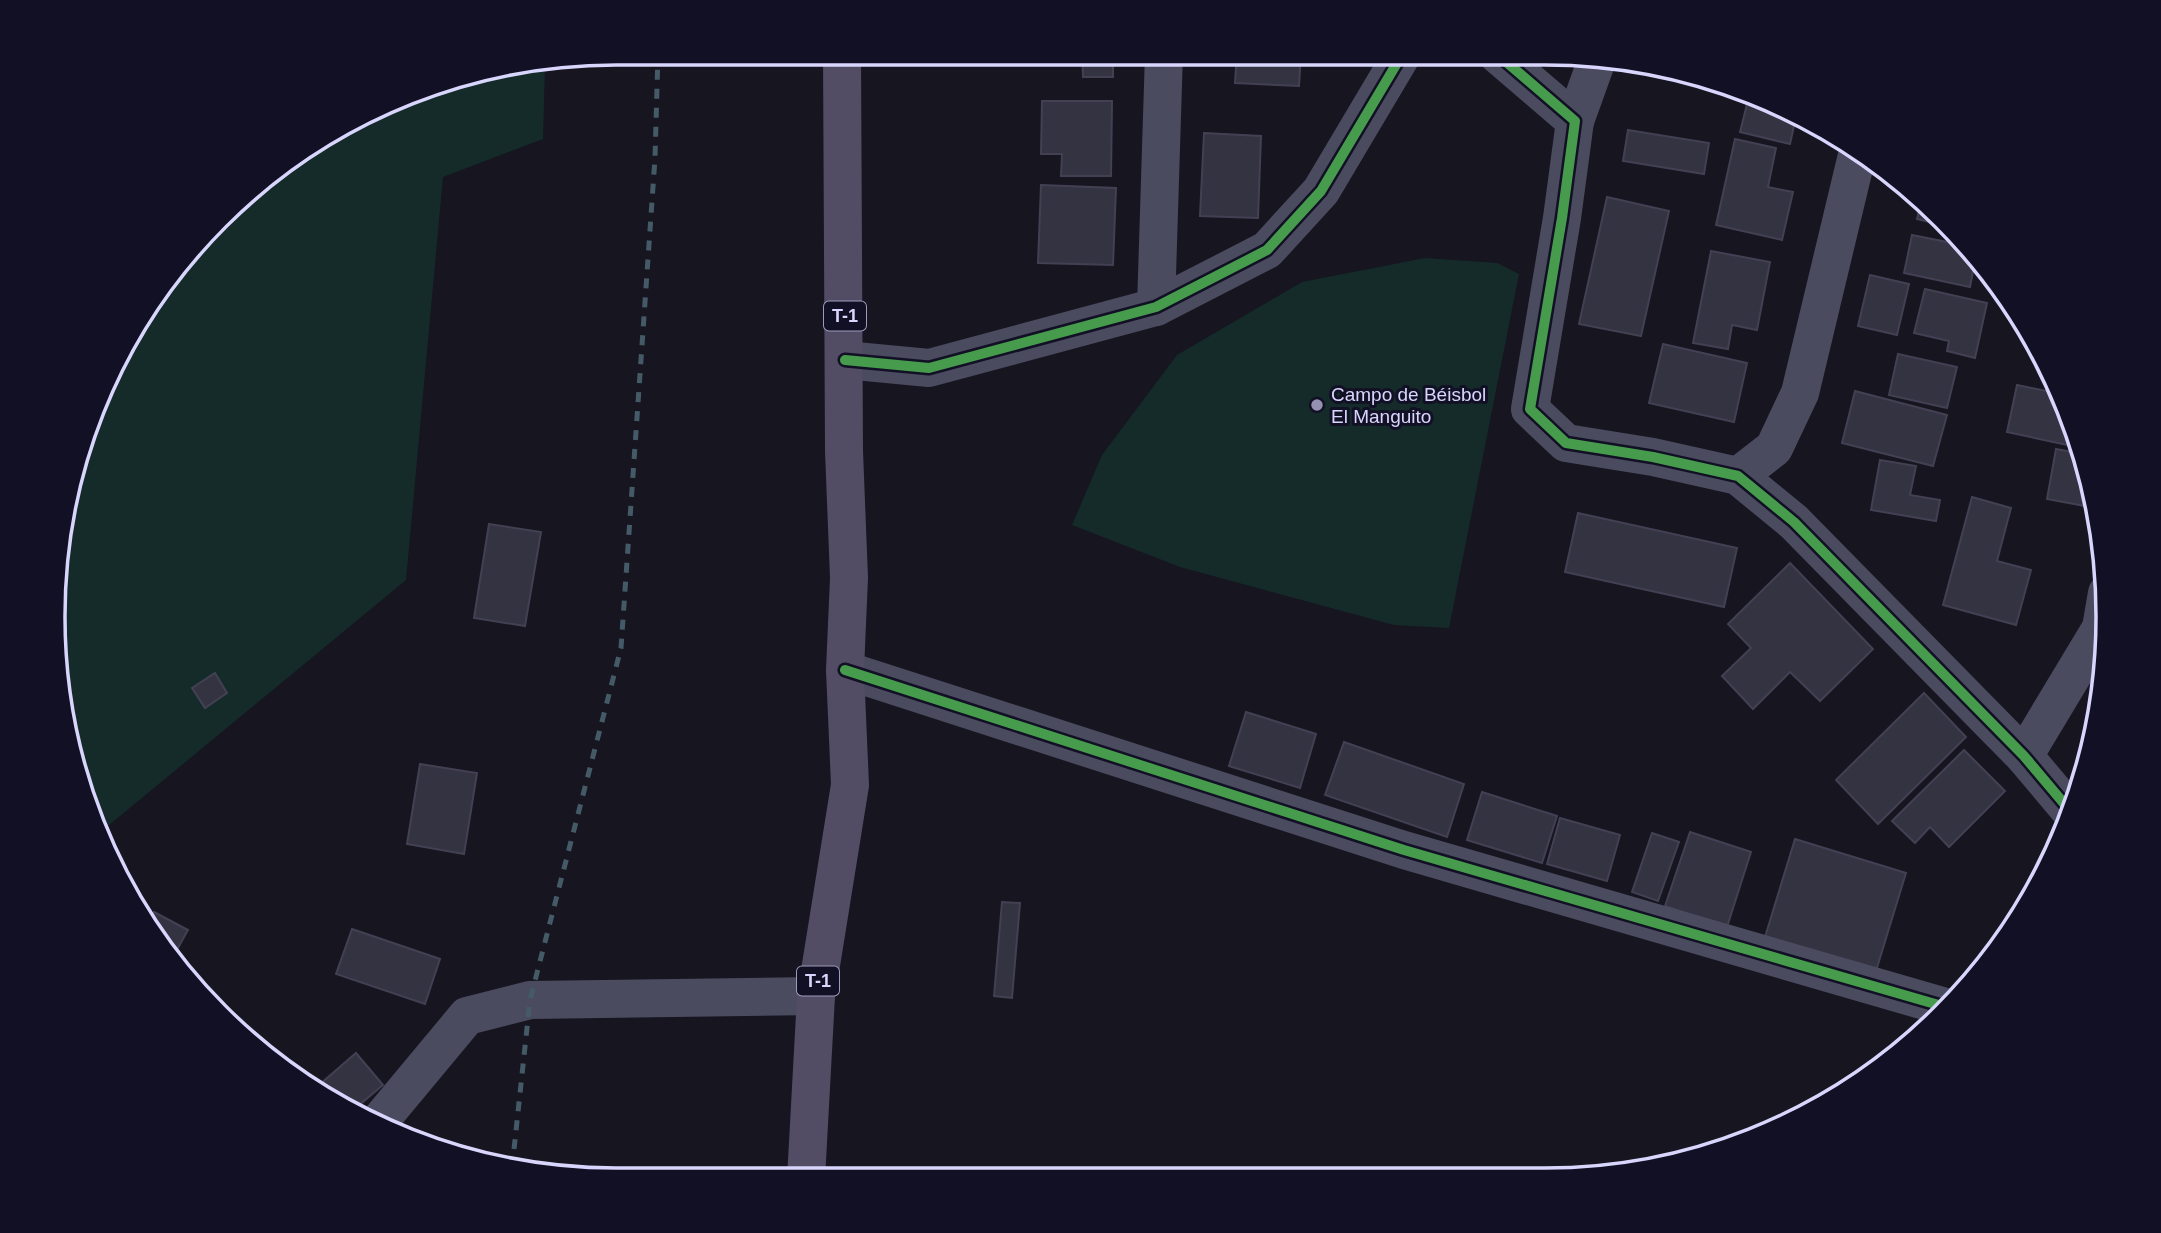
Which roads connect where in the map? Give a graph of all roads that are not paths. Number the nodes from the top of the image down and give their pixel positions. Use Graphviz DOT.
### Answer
graph roads {
  1 [pos="842,65"];
  2 [pos="1164,65"];
  3 [pos="1397,65"];
  4 [pos="1510,65"];
  5 [pos="1594,67"];
  6 [pos="1575,121"];
  7 [pos="1856,161"];
  8 [pos="1156,307"];
  9 [pos="845,359"];
  10 [pos="1738,476"];
  11 [pos="2095,637"];
  12 [pos="845,670"];
  13 [pos="2024,756"];
  14 [pos="2064,803"];
  15 [pos="816,996"];
  16 [pos="1937,1005"];
  17 [pos="384,1116"];
  18 [pos="807,1168"];
  1 -- 9 [label="main road, T-1"];
  2 -- 8 [label="street"];
  3 -- 8 [label="street"];
  4 -- 6 [label="street"];
  5 -- 6 [label="street"];
  6 -- 10 [label="street"];
  7 -- 10 [label="street"];
  8 -- 9 [label="street"];
  9 -- 12 [label="main road, T-1"];
  10 -- 13 [label="street"];
  11 -- 13 [label="street"];
  12 -- 15 [label="main road, T-1"];
  12 -- 16 [label="street"];
  13 -- 14 [label="street"];
  15 -- 17 [label="street"];
  15 -- 18 [label="main road, T-1"];
}
